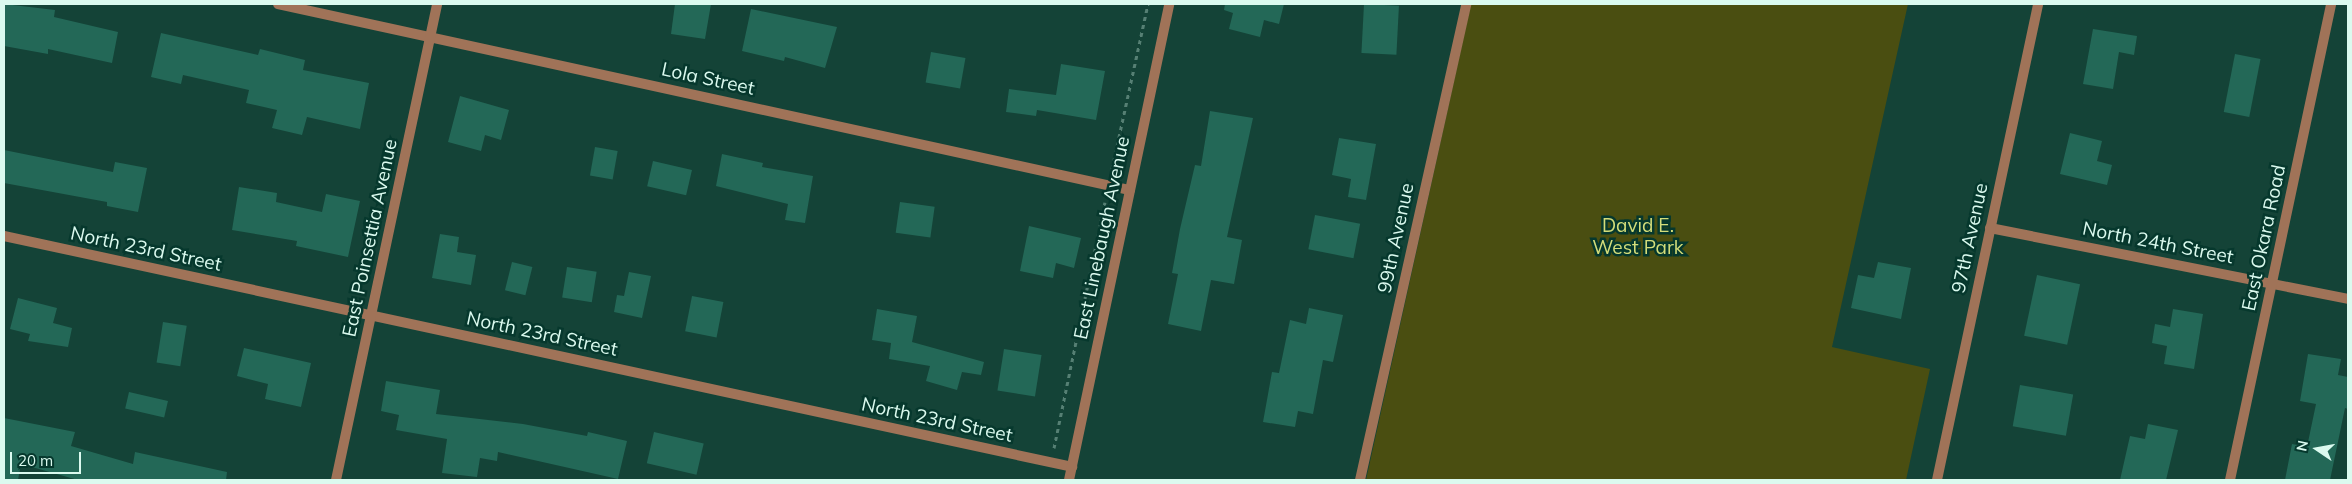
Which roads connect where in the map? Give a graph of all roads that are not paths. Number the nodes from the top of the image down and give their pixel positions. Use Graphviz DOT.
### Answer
graph roads {
  1 [pos="278,4"];
  2 [pos="437,4"];
  3 [pos="1169,4"];
  4 [pos="1466,4"];
  5 [pos="2038,4"];
  6 [pos="2331,4"];
  7 [pos="430,36"];
  8 [pos="1130,190"];
  9 [pos="1990,228"];
  10 [pos="4,236"];
  11 [pos="2272,282"];
  12 [pos="2348,299"];
  13 [pos="372,315"];
  14 [pos="1072,467"];
  15 [pos="336,480"];
  16 [pos="1069,480"];
  17 [pos="1360,480"];
  18 [pos="1937,480"];
  19 [pos="2230,480"];
  1 -- 7 [label="street, Lola Street"];
  2 -- 7 [label="street, East Poinsettia Avenue"];
  3 -- 8 [label="street, East Linebaugh Avenue"];
  4 -- 17 [label="street, 99th Avenue"];
  5 -- 9 [label="street, 97th Avenue"];
  6 -- 11 [label="street, East Okara Road"];
  7 -- 8 [label="street, Lola Street"];
  7 -- 13 [label="street, East Poinsettia Avenue"];
  8 -- 14 [label="street, East Linebaugh Avenue"];
  9 -- 11 [label="street, North 24th Street"];
  9 -- 18 [label="street, 97th Avenue"];
  10 -- 13 [label="street, North 23rd Street"];
  11 -- 12 [label="street, North 24th Street"];
  11 -- 19 [label="street, East Okara Road"];
  13 -- 14 [label="street, North 23rd Street"];
  13 -- 15 [label="street, East Poinsettia Avenue"];
  14 -- 16 [label="street, East Linebaugh Avenue"];
}
